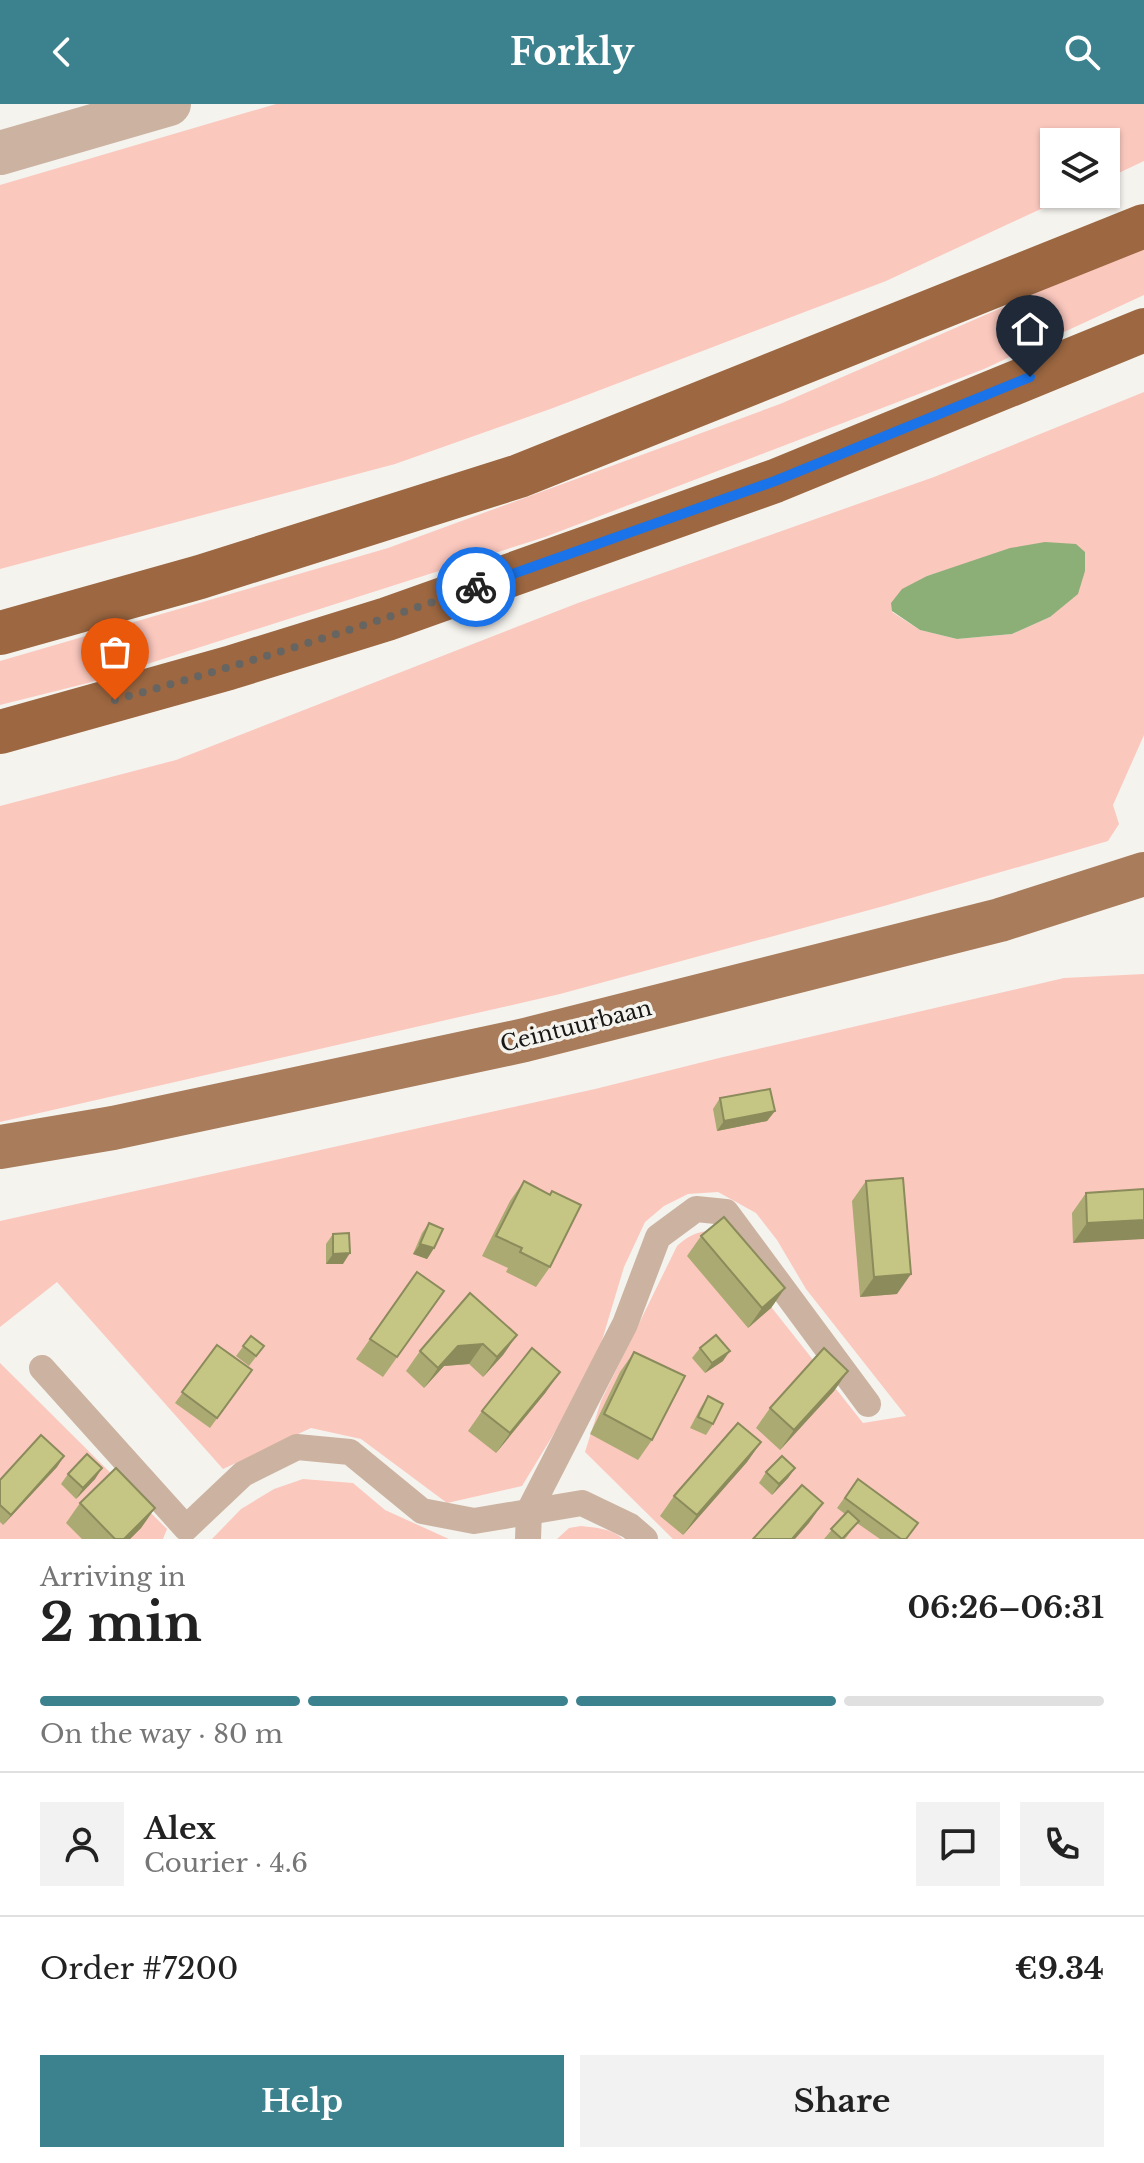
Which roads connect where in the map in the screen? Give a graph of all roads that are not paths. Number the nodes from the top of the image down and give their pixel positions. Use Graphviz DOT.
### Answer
graph roads {
  1 [pos="169,104"];
  2 [pos="0,153"];
  3 [pos="1144,226"];
  4 [pos="1144,330"];
  5 [pos="0,633"];
  6 [pos="0,732"];
  7 [pos="1144,874"];
  8 [pos="0,1147"];
  9 [pos="42,1368"];
  10 [pos="868,1404"];
  11 [pos="529,1511"];
  12 [pos="184,1534"];
  13 [pos="528,1539"];
  14 [pos="645,1539"];
  1 -- 2 [label="street"];
  3 -- 5 [label="highway"];
  4 -- 6 [label="highway"];
  7 -- 8 [label="main road, Ceintuurbaan"];
  9 -- 12 [label="lane"];
  10 -- 11 [label="lane"];
  11 -- 12 [label="lane"];
  11 -- 13 [label="lane"];
  11 -- 14 [label="lane"];
}
